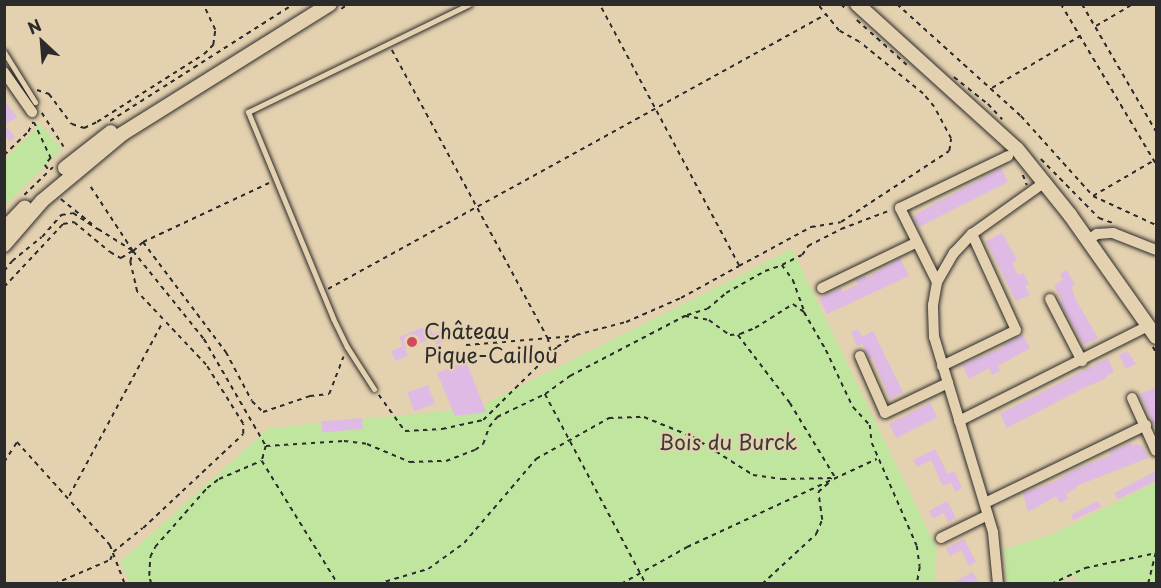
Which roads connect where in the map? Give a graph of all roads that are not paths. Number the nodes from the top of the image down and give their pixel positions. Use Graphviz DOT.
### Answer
graph roads {
  1 [pos="313,4"];
  2 [pos="469,4"];
  3 [pos="857,4"];
  4 [pos="334,8"];
  5 [pos="4,52"];
  6 [pos="4,72"];
  7 [pos="33,108"];
  8 [pos="1008,156"];
  9 [pos="1045,182"];
  10 [pos="4,229"];
  11 [pos="972,234"];
  12 [pos="1088,240"];
  13 [pos="915,243"];
  14 [pos="4,244"];
  15 [pos="1156,250"];
  16 [pos="937,282"];
  17 [pos="822,288"];
  18 [pos="1050,299"];
  19 [pos="1152,331"];
  20 [pos="860,356"];
  21 [pos="1082,361"];
  22 [pos="942,366"];
  23 [pos="948,383"];
  24 [pos="374,389"];
  25 [pos="1132,398"];
  26 [pos="959,421"];
  27 [pos="1146,425"];
  28 [pos="1156,451"];
  29 [pos="985,503"];
  30 [pos="988,515"];
  31 [pos="941,538"];
  32 [pos="998,584"];
  1 -- 10 [label="main road"];
  2 -- 24 [label="lane"];
  3 -- 9 [label="main road"];
  4 -- 14 [label="main road"];
  5 -- 7 [label="lane"];
  6 -- 7 [label="street"];
  8 -- 13 [label="street"];
  9 -- 11 [label="street"];
  9 -- 12 [label="main road"];
  11 -- 16 [label="street"];
  11 -- 22 [label="street"];
  12 -- 15 [label="street"];
  12 -- 19 [label="main road"];
  13 -- 16 [label="street"];
  13 -- 17 [label="street"];
  16 -- 22 [label="street"];
  18 -- 21 [label="street"];
  19 -- 21 [label="street"];
  20 -- 23 [label="street"];
  21 -- 26 [label="street"];
  22 -- 23 [label="street"];
  23 -- 26 [label="street"];
  25 -- 27 [label="street"];
  26 -- 29 [label="street"];
  27 -- 28 [label="street"];
  27 -- 29 [label="street"];
  29 -- 30 [label="street"];
  30 -- 31 [label="street"];
  30 -- 32 [label="street"];
}
